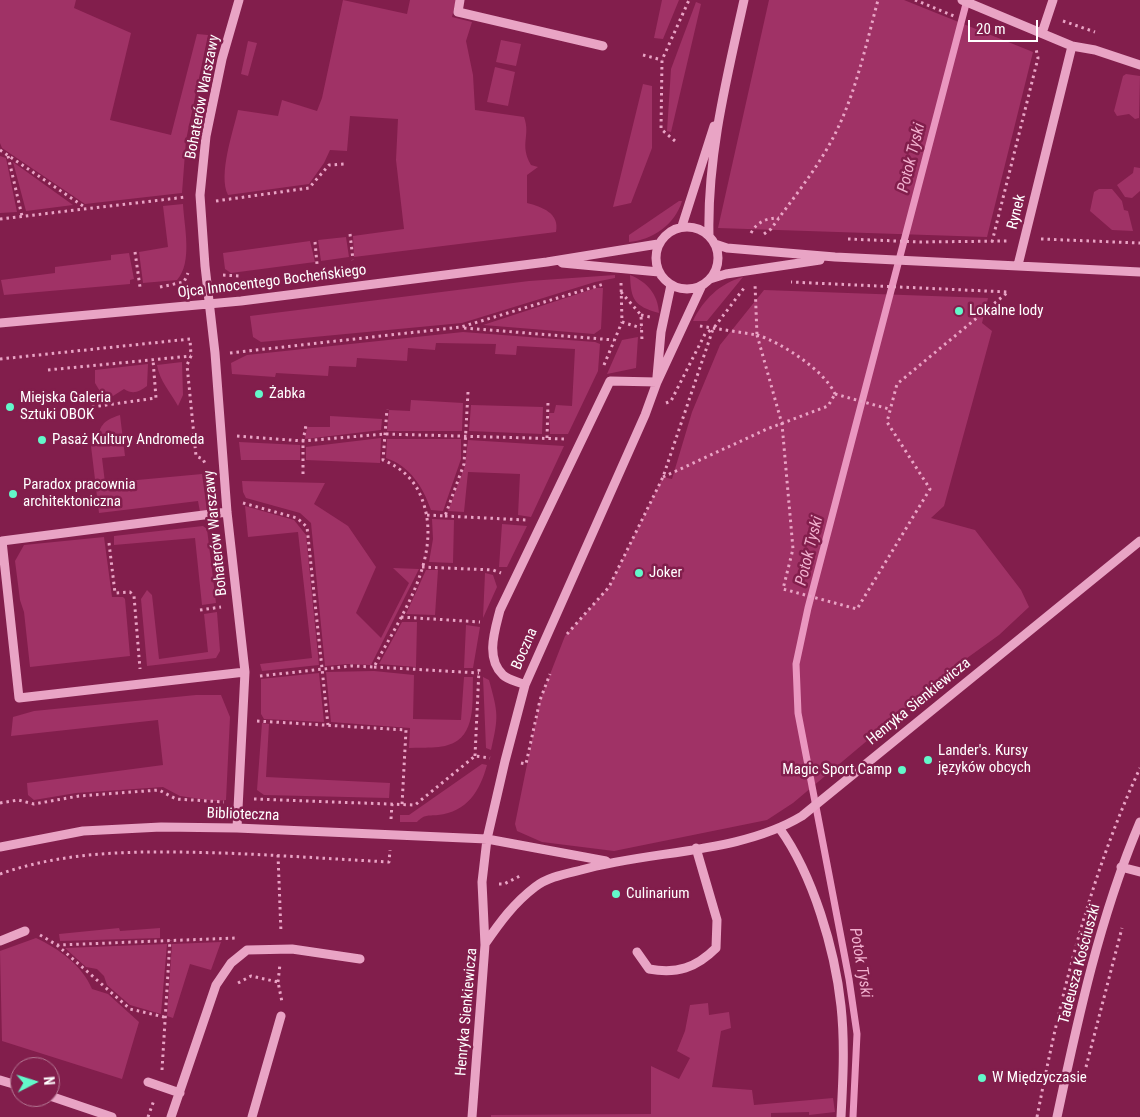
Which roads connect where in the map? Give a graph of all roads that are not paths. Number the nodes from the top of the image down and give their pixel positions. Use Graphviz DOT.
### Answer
graph roads {
  1 [pos="239,0"];
  2 [pos="460,0"];
  3 [pos="744,0"];
  4 [pos="962,0"];
  5 [pos="1053,0"];
  6 [pos="1042,32"];
  7 [pos="603,46"];
  8 [pos="1072,46"];
  9 [pos="1140,65"];
  10 [pos="722,100"];
  11 [pos="682,226"];
  12 [pos="712,240"];
  13 [pos="658,244"];
  14 [pos="835,257"];
  15 [pos="547,262"];
  16 [pos="1018,265"];
  17 [pos="658,272"];
  18 [pos="1140,272"];
  19 [pos="706,282"];
  20 [pos="671,285"];
  21 [pos="210,304"];
  22 [pos="0,323"];
  23 [pos="657,382"];
  24 [pos="227,512"];
  25 [pos="1140,541"];
  26 [pos="245,672"];
  27 [pos="525,685"];
  28 [pos="1140,822"];
  29 [pos="237,828"];
  30 [pos="780,829"];
  31 [pos="488,839"];
  32 [pos="0,847"];
  33 [pos="696,848"];
  34 [pos="609,862"];
  35 [pos="1121,867"];
  36 [pos="1140,872"];
  37 [pos="25,931"];
  38 [pos="0,941"];
  39 [pos="485,944"];
  40 [pos="637,952"];
  41 [pos="360,959"];
  42 [pos="281,1016"];
  43 [pos="148,1082"];
  44 [pos="180,1093"];
  45 [pos="60,1099"];
  46 [pos="112,1117"];
  47 [pos="172,1117"];
  48 [pos="252,1117"];
  49 [pos="472,1117"];
  50 [pos="841,1117"];
  51 [pos="1057,1117"];
  1 -- 21 [label="street, Bohaterów Warszawy"];
  2 -- 7 [label="street"];
  3 -- 10 [label="street"];
  4 -- 6 [label="street"];
  5 -- 6 [label="street"];
  6 -- 8 [label="street"];
  8 -- 9 [label="street"];
  8 -- 16 [label="street, Rynek"];
  10 -- 11 [label="street"];
  10 -- 12 [label="street"];
  11 -- 12 [label="street"];
  11 -- 13 [label="street"];
  12 -- 14 [label="street"];
  12 -- 19 [label="street"];
  13 -- 15 [label="street, Ojca Innocentego Bocheńskiego"];
  13 -- 17 [label="street"];
  14 -- 16 [label="street"];
  14 -- 19 [label="street"];
  15 -- 17 [label="street, Ojca Innocentego Bocheńskiego"];
  15 -- 21 [label="street, Ojca Innocentego Bocheńskiego"];
  16 -- 18 [label="street"];
  17 -- 20 [label="street"];
  19 -- 20 [label="street"];
  19 -- 23 [label="street, Boczna"];
  20 -- 23 [label="street, Boczna"];
  21 -- 22 [label="street, Ojca Innocentego Bocheńskiego"];
  21 -- 24 [label="street, Bohaterów Warszawy"];
  23 -- 27 [label="street, Boczna"];
  23 -- 27 [label="street"];
  24 -- 26 [label="street, Bohaterów Warszawy"];
  24 -- 26 [label="street"];
  25 -- 30 [label="street, Henryka Sienkiewicza"];
  26 -- 29 [label="street, Bohaterów Warszawy"];
  27 -- 31 [label="street, Boczna"];
  28 -- 35 [label="street, Tadeusza Kościuszki"];
  29 -- 31 [label="street, Biblioteczna"];
  29 -- 32 [label="street, Biblioteczna"];
  30 -- 33 [label="street, Henryka Sienkiewicza"];
  30 -- 50 [label="street"];
  31 -- 34 [label="street, Henryka Sienkiewicza"];
  31 -- 39 [label="street, Boczna"];
  33 -- 34 [label="street, Henryka Sienkiewicza"];
  33 -- 40 [label="street"];
  34 -- 39 [label="street, Henryka Sienkiewicza"];
  35 -- 36 [label="street"];
  35 -- 51 [label="street, Tadeusza Kościuszki"];
  37 -- 38 [label="street"];
  39 -- 49 [label="street, Henryka Sienkiewicza"];
  41 -- 44 [label="street"];
  42 -- 48 [label="street"];
  43 -- 44 [label="street"];
  44 -- 47 [label="street"];
  45 -- 46 [label="street"];
}
